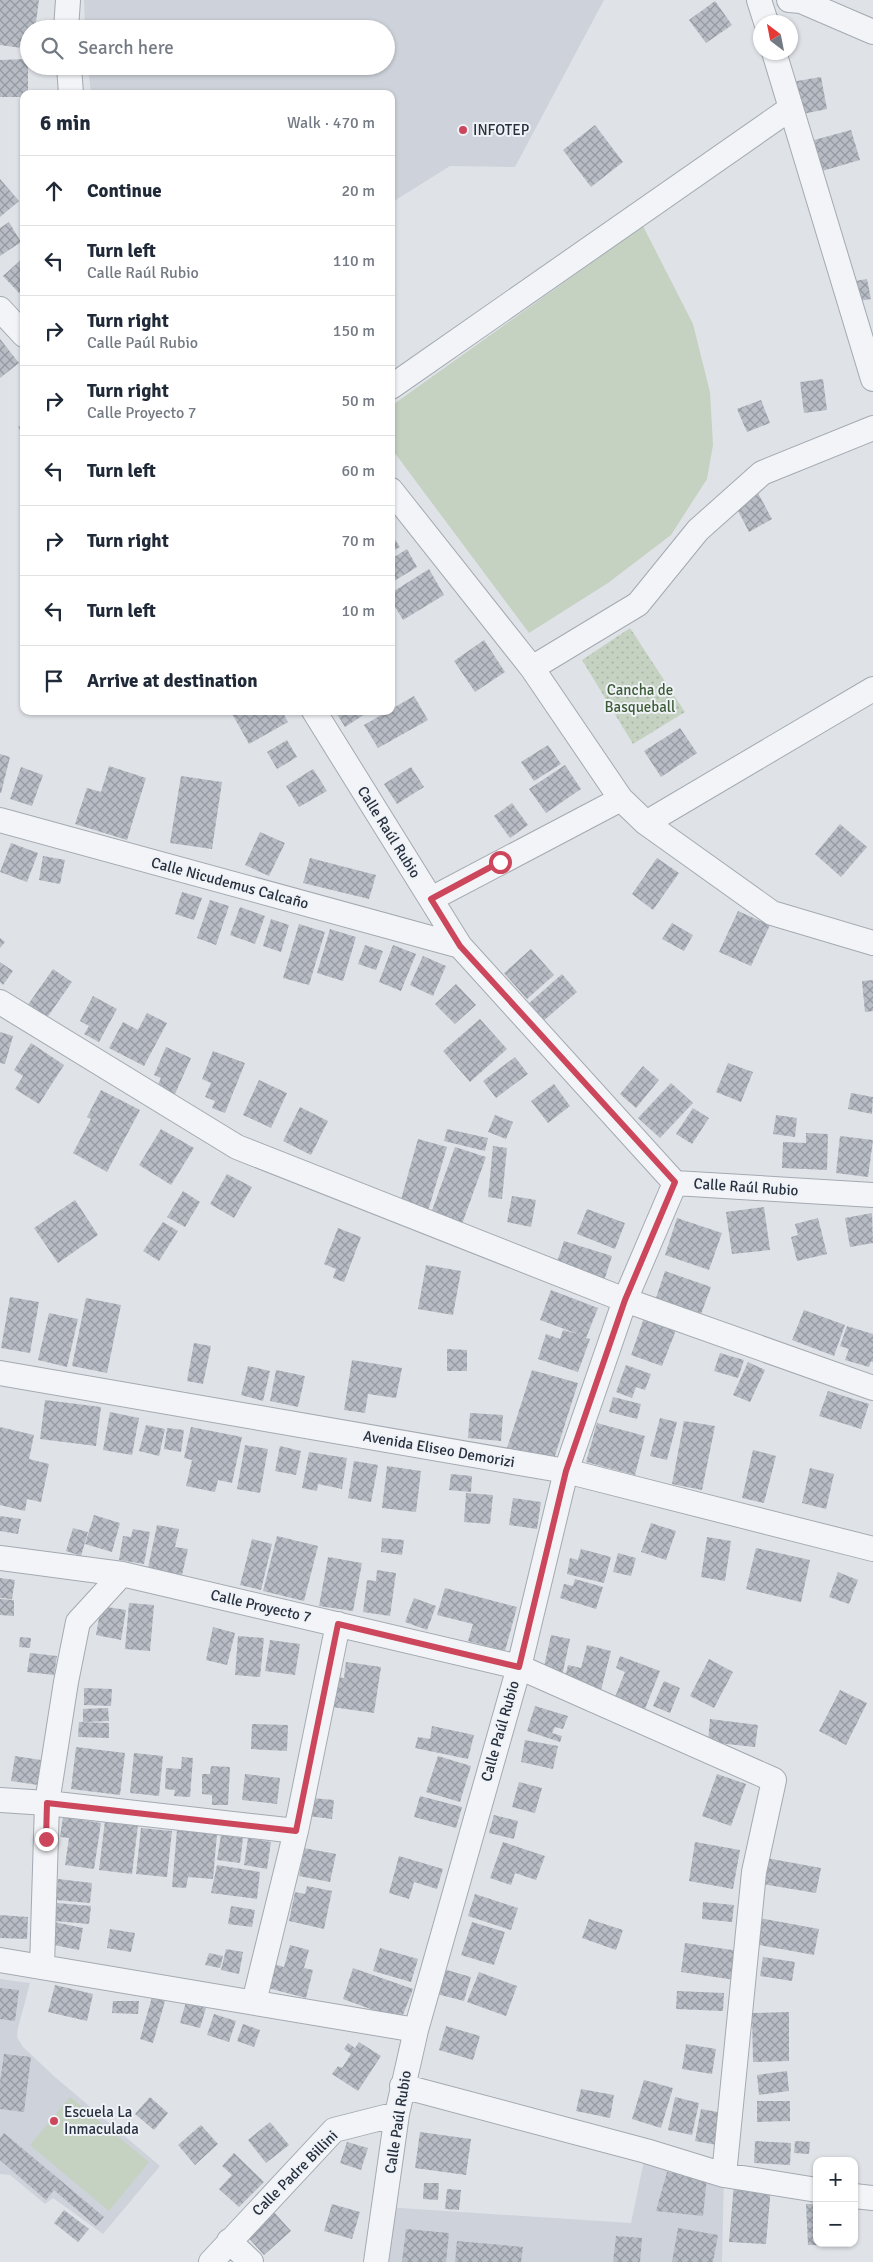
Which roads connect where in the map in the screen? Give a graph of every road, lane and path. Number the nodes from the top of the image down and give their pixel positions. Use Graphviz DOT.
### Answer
graph roads {
  1 [pos="68,0"];
  2 [pos="759,0"];
  3 [pos="789,0"];
  4 [pos="764,15"];
  5 [pos="67,20"];
  6 [pos="873,32"];
  7 [pos="776,60"];
  8 [pos="70,75"];
  9 [pos="71,90"];
  10 [pos="791,108"];
  11 [pos="0,309"];
  12 [pos="20,331"];
  13 [pos="873,379"];
  14 [pos="395,384"];
  15 [pos="873,428"];
  16 [pos="395,495"];
  17 [pos="532,668"];
  18 [pos="873,689"];
  19 [pos="316,715"];
  20 [pos="621,799"];
  21 [pos="0,820"];
  22 [pos="646,823"];
  23 [pos="431,899"];
  24 [pos="873,943"];
  25 [pos="460,946"];
  26 [pos="0,1002"];
  27 [pos="675,1182"];
  28 [pos="873,1195"];
  29 [pos="625,1300"];
  30 [pos="0,1373"];
  31 [pos="873,1388"];
  32 [pos="566,1471"];
  33 [pos="873,1549"];
  34 [pos="0,1558"];
  35 [pos="122,1574"];
  36 [pos="338,1624"];
  37 [pos="519,1667"];
  38 [pos="0,1800"];
  39 [pos="47,1803"];
  40 [pos="296,1831"];
  41 [pos="0,1960"];
  42 [pos="42,1967"];
  43 [pos="254,2002"];
  44 [pos="416,2030"];
  45 [pos="402,2086"];
  46 [pos="397,2114"];
  47 [pos="724,2175"];
  48 [pos="813,2189"];
  49 [pos="858,2196"];
  50 [pos="873,2198"];
  51 [pos="229,2241"];
  52 [pos="211,2262"];
  53 [pos="250,2262"];
  54 [pos="376,2262"];
  1 -- 5 [label="street"];
  2 -- 4 [label="street"];
  3 -- 6 [label="street"];
  7 -- 10 [label="street"];
  8 -- 9 [label="street"];
  10 -- 13 [label="street"];
  10 -- 14 [label="street"];
  11 -- 12 [label="street"];
  15 -- 17 [label="street"];
  16 -- 17 [label="street"];
  17 -- 20 [label="street"];
  18 -- 22 [label="street"];
  19 -- 23 [label="street, Calle Raúl Rubio"];
  20 -- 22 [label="street"];
  20 -- 23 [label="street"];
  21 -- 25 [label="street, Calle Nicudemus Calcaño"];
  22 -- 24 [label="street"];
  23 -- 25 [label="street, Calle Raúl Rubio"];
  25 -- 27 [label="street, Calle Raúl Rubio"];
  26 -- 29 [label="street"];
  27 -- 28 [label="street, Calle Raúl Rubio"];
  27 -- 29 [label="street, Calle Paúl Rubio"];
  29 -- 31 [label="street"];
  29 -- 32 [label="street, Calle Paúl Rubio"];
  30 -- 32 [label="street, Avenida Eliseo Demorizi"];
  32 -- 33 [label="street, Avenida Eliseo Demorizi"];
  32 -- 37 [label="street, Calle Paúl Rubio"];
  34 -- 35 [label="street, Calle Proyecto 7"];
  35 -- 36 [label="street, Calle Proyecto 7"];
  35 -- 39 [label="street"];
  36 -- 37 [label="street, Calle Proyecto 7"];
  36 -- 40 [label="street"];
  37 -- 44 [label="street, Calle Paúl Rubio"];
  37 -- 47 [label="street, Calle Proyecto 7"];
  38 -- 39 [label="street"];
  39 -- 40 [label="street"];
  39 -- 42 [label="street"];
  40 -- 43 [label="street"];
  41 -- 42 [label="street"];
  42 -- 43 [label="street"];
  43 -- 44 [label="street"];
  44 -- 45 [label="street, Calle Paúl Rubio"];
  45 -- 46 [label="street, Calle Paúl Rubio"];
  45 -- 47 [label="street"];
  46 -- 51 [label="street, Calle Padre Billini"];
  46 -- 54 [label="street, Calle Paúl Rubio"];
  47 -- 48 [label="street"];
  49 -- 50 [label="street"];
  51 -- 52 [label="street, Calle Padre Billini"];
  51 -- 53 [label="street"];
}
